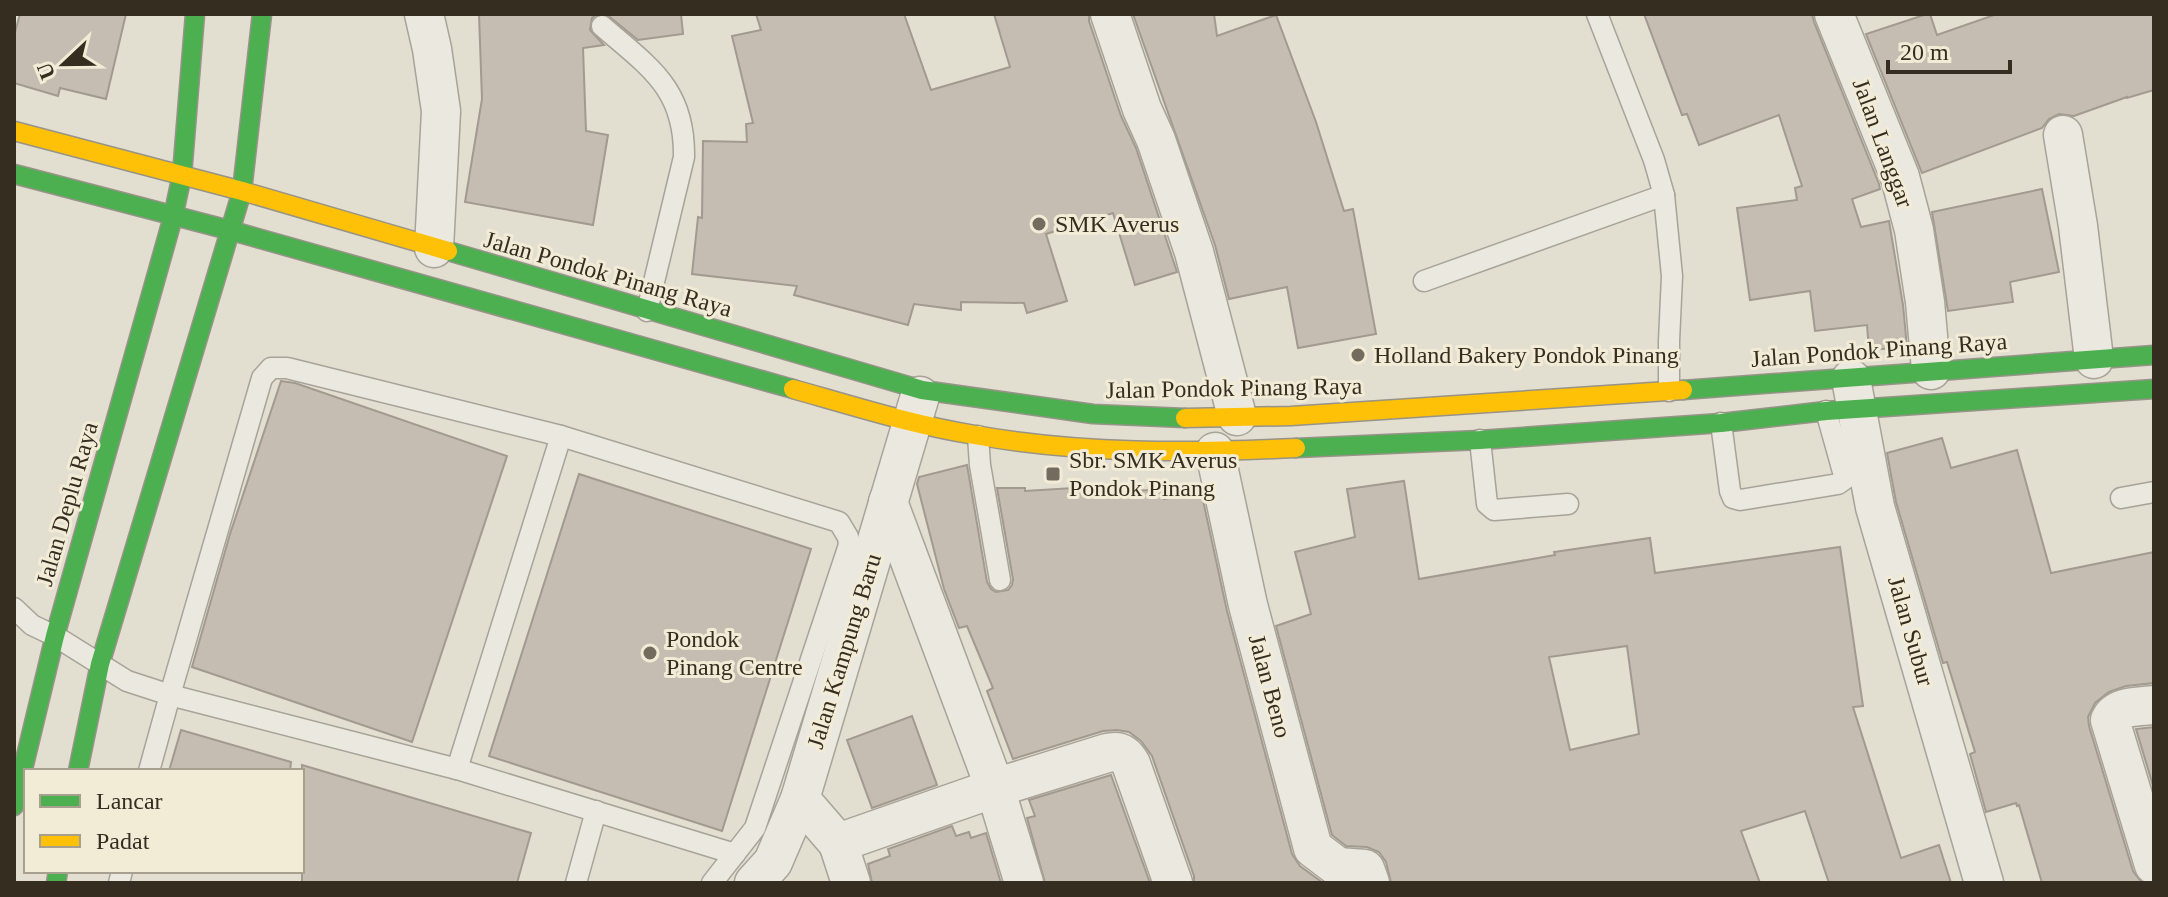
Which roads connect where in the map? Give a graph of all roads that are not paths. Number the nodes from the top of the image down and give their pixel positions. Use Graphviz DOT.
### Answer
graph roads {
  1 [pos="195,14"];
  2 [pos="262,14"];
  3 [pos="424,14"];
  4 [pos="1110,14"];
  5 [pos="1597,14"];
  6 [pos="1834,14"];
  7 [pos="602,26"];
  8 [pos="14,131"];
  9 [pos="2063,135"];
  10 [pos="14,174"];
  11 [pos="182,175"];
  12 [pos="242,191"];
  13 [pos="1664,195"];
  14 [pos="173,217"];
  15 [pos="229,230"];
  16 [pos="434,248"];
  17 [pos="1424,281"];
  18 [pos="647,311"];
  19 [pos="2154,355"];
  20 [pos="2094,359"];
  21 [pos="1931,370"];
  22 [pos="2154,389"];
  23 [pos="1669,391"];
  24 [pos="1844,399"];
  25 [pos="917,406"];
  26 [pos="1237,416"];
  27 [pos="1194,418"];
  28 [pos="1721,423"];
  29 [pos="561,436"];
  30 [pos="978,436"];
  31 [pos="1480,440"];
  32 [pos="1204,452"];
  33 [pos="2154,492"];
  34 [pos="2121,498"];
  35 [pos="888,502"];
  36 [pos="1568,504"];
  37 [pos="1000,580"];
  38 [pos="14,608"];
  39 [pos="55,636"];
  40 [pos="100,664"];
  41 [pos="170,695"];
  42 [pos="2154,705"];
  43 [pos="78,769"];
  44 [pos="150,769"];
  45 [pos="457,769"];
  46 [pos="995,788"];
  47 [pos="800,799"];
  48 [pos="14,806"];
  49 [pos="596,811"];
  50 [pos="838,843"];
  51 [pos="2154,865"];
  52 [pos="744,868"];
  53 [pos="576,883"];
  54 [pos="712,883"];
  55 [pos="851,883"];
  56 [pos="1024,883"];
  57 [pos="1173,883"];
  58 [pos="1370,883"];
  59 [pos="1984,883"];
  1 -- 11 [label="main road, Jalan Deplu Raya"];
  2 -- 12 [label="main road"];
  3 -- 16 [label="street"];
  4 -- 26 [label="street"];
  5 -- 13 [label="lane"];
  6 -- 21 [label="street, Jalan Langgar"];
  7 -- 18 [label="lane"];
  8 -- 11 [label="main road, Jalan Pondok Pinang Raya"];
  9 -- 20 [label="street"];
  10 -- 14 [label="main road, Jalan Pondok Pinang Raya"];
  11 -- 12 [label="main road, Jalan Pondok Pinang Raya"];
  11 -- 14 [label="main road, Jalan Deplu Raya"];
  12 -- 15 [label="main road"];
  12 -- 16 [label="main road, Jalan Pondok Pinang Raya"];
  13 -- 17 [label="lane"];
  13 -- 23 [label="lane"];
  14 -- 15 [label="main road, Jalan Pondok Pinang Raya"];
  14 -- 39 [label="main road, Jalan Deplu Raya"];
  15 -- 25 [label="main road, Jalan Pondok Pinang Raya"];
  15 -- 40 [label="main road"];
  16 -- 18 [label="main road, Jalan Pondok Pinang Raya"];
  18 -- 25 [label="main road, Jalan Pondok Pinang Raya"];
  19 -- 20 [label="main road, Jalan Pondok Pinang Raya"];
  20 -- 21 [label="main road, Jalan Pondok Pinang Raya"];
  21 -- 24 [label="main road, Jalan Pondok Pinang Raya"];
  22 -- 24 [label="main road, Jalan Pondok Pinang Raya"];
  23 -- 24 [label="main road, Jalan Pondok Pinang Raya"];
  23 -- 26 [label="main road, Jalan Pondok Pinang Raya"];
  24 -- 28 [label="main road, Jalan Pondok Pinang Raya"];
  24 -- 28 [label="lane"];
  24 -- 59 [label="street, Jalan Subur"];
  25 -- 27 [label="main road, Jalan Pondok Pinang Raya"];
  25 -- 30 [label="main road, Jalan Pondok Pinang Raya"];
  25 -- 35 [label="street, Jalan Kampung Baru"];
  26 -- 27 [label="main road, Jalan Pondok Pinang Raya"];
  27 -- 32 [label="main road"];
  28 -- 31 [label="main road, Jalan Pondok Pinang Raya"];
  29 -- 41 [label="lane"];
  29 -- 45 [label="lane"];
  29 -- 52 [label="lane"];
  30 -- 32 [label="main road, Jalan Pondok Pinang Raya"];
  30 -- 37 [label="lane"];
  31 -- 32 [label="main road, Jalan Pondok Pinang Raya"];
  31 -- 36 [label="lane"];
  32 -- 58 [label="street, Jalan Beno"];
  33 -- 34 [label="lane"];
  35 -- 46 [label="street, Jalan Kampung Baru"];
  35 -- 47 [label="street, Jalan Kampung Baru"];
  38 -- 39 [label="lane"];
  39 -- 40 [label="lane"];
  39 -- 48 [label="main road, Jalan Deplu Raya"];
  40 -- 41 [label="lane"];
  40 -- 43 [label="main road"];
  41 -- 44 [label="lane"];
  41 -- 45 [label="lane"];
  42 -- 51 [label="street"];
  45 -- 49 [label="lane"];
  46 -- 50 [label="street"];
  46 -- 56 [label="street, Jalan Kampung Baru"];
  46 -- 57 [label="street"];
  47 -- 50 [label="street"];
  47 -- 52 [label="street, Jalan Kampung Baru"];
  49 -- 52 [label="lane"];
  49 -- 53 [label="lane"];
  50 -- 55 [label="street"];
  52 -- 54 [label="lane"];
}
